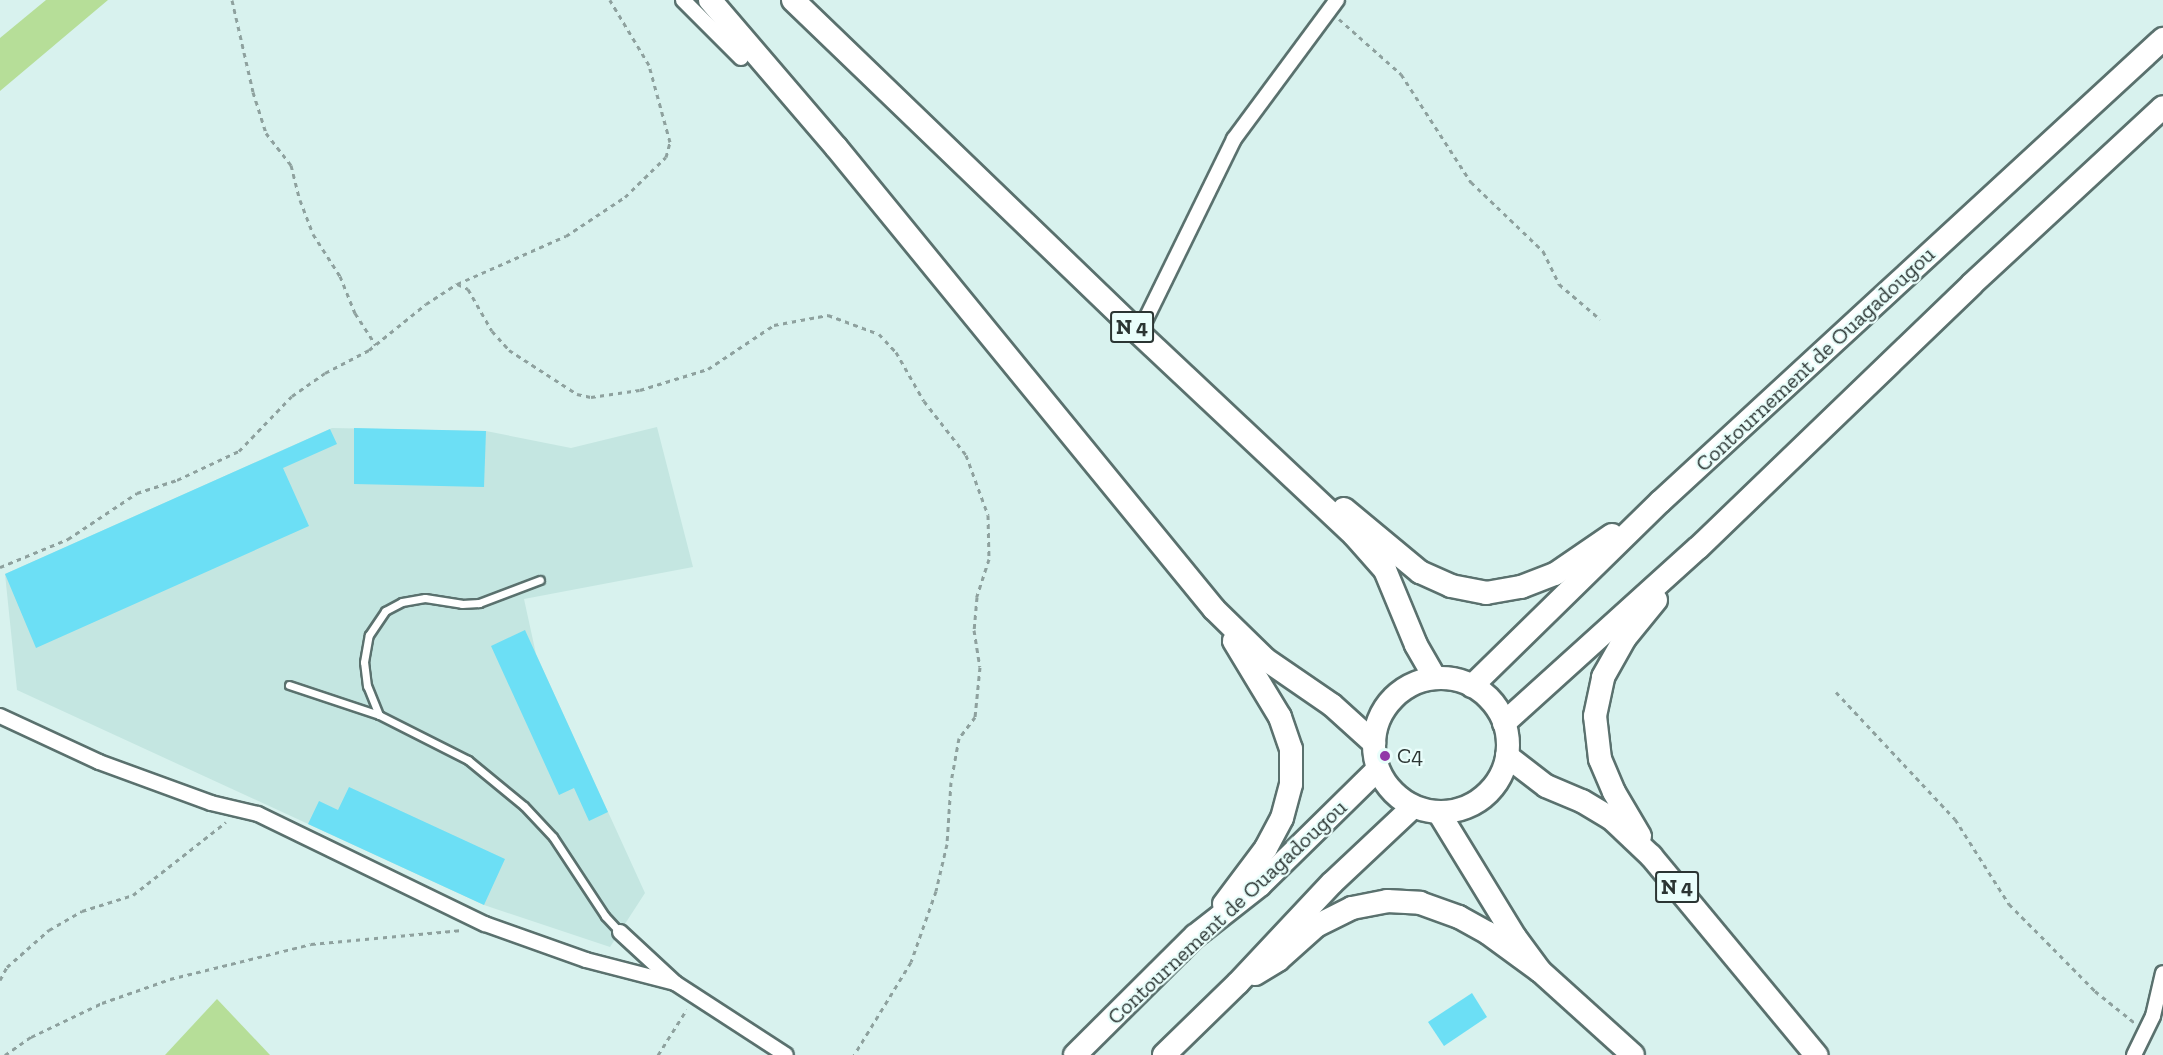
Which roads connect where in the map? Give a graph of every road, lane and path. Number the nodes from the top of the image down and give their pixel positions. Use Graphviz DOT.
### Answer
graph roads {
  1 [pos="232,0"];
  2 [pos="610,0"];
  3 [pos="683,0"];
  4 [pos="710,0"];
  5 [pos="793,0"];
  6 [pos="1333,5"];
  7 [pos="2163,39"];
  8 [pos="741,58"];
  9 [pos="2163,107"];
  10 [pos="457,284"];
  11 [pos="1600,319"];
  12 [pos="1139,333"];
  13 [pos="376,345"];
  14 [pos="1293,476"];
  15 [pos="1660,502"];
  16 [pos="1698,548"];
  17 [pos="0,567"];
  18 [pos="540,580"];
  19 [pos="1214,609"];
  20 [pos="1435,678"];
  21 [pos="289,685"];
  22 [pos="1472,686"];
  23 [pos="1836,692"];
  24 [pos="379,715"];
  25 [pos="0,716"];
  26 [pos="1504,723"];
  27 [pos="1374,742"];
  28 [pos="1507,756"];
  29 [pos="1378,769"];
  30 [pos="1413,807"];
  31 [pos="252,813"];
  32 [pos="1439,813"];
  33 [pos="1651,856"];
  34 [pos="494,928"];
  35 [pos="620,932"];
  36 [pos="1195,936"];
  37 [pos="1540,971"];
  38 [pos="2163,973"];
  39 [pos="0,980"];
  40 [pos="675,983"];
  41 [pos="1238,983"];
  42 [pos="688,1006"];
  43 [pos="2146,1032"];
  44 [pos="5,1055"];
  45 [pos="658,1055"];
  46 [pos="786,1055"];
  47 [pos="854,1055"];
  48 [pos="1075,1055"];
  49 [pos="1164,1055"];
  50 [pos="1633,1055"];
  51 [pos="1815,1055"];
  52 [pos="2134,1055"];
  1 -- 13 [label="path"];
  2 -- 10 [label="path"];
  3 -- 8 [label="street"];
  4 -- 19 [label="highway"];
  5 -- 12 [label="highway, N 4"];
  6 -- 11 [label="path"];
  6 -- 12 [label="street"];
  7 -- 15 [label="highway, Contournement de Ouagadougou"];
  9 -- 16 [label="highway"];
  10 -- 13 [label="path"];
  10 -- 47 [label="path"];
  12 -- 14 [label="highway, N 4"];
  13 -- 17 [label="path"];
  14 -- 15 [label="highway"];
  14 -- 20 [label="highway, N 4"];
  15 -- 22 [label="highway, Contournement de Ouagadougou"];
  16 -- 26 [label="highway"];
  16 -- 33 [label="highway"];
  18 -- 24 [label="lane"];
  19 -- 27 [label="highway"];
  19 -- 36 [label="highway"];
  20 -- 22 [label="highway"];
  20 -- 27 [label="highway"];
  21 -- 24 [label="lane"];
  22 -- 26 [label="highway"];
  23 -- 43 [label="path"];
  24 -- 35 [label="lane"];
  25 -- 31 [label="street"];
  26 -- 28 [label="highway"];
  27 -- 29 [label="highway"];
  28 -- 32 [label="highway"];
  28 -- 33 [label="highway, N 4"];
  29 -- 30 [label="highway"];
  29 -- 36 [label="highway, Contournement de Ouagadougou"];
  30 -- 32 [label="highway"];
  30 -- 41 [label="highway"];
  31 -- 34 [label="street"];
  31 -- 39 [label="path"];
  32 -- 37 [label="highway"];
  33 -- 51 [label="highway, N 4"];
  34 -- 40 [label="street"];
  34 -- 44 [label="path"];
  35 -- 40 [label="street"];
  36 -- 48 [label="highway, Contournement de Ouagadougou"];
  37 -- 41 [label="highway"];
  37 -- 50 [label="highway"];
  38 -- 43 [label="street"];
  40 -- 46 [label="street"];
  41 -- 49 [label="highway"];
  42 -- 45 [label="path"];
  43 -- 52 [label="street"];
}
